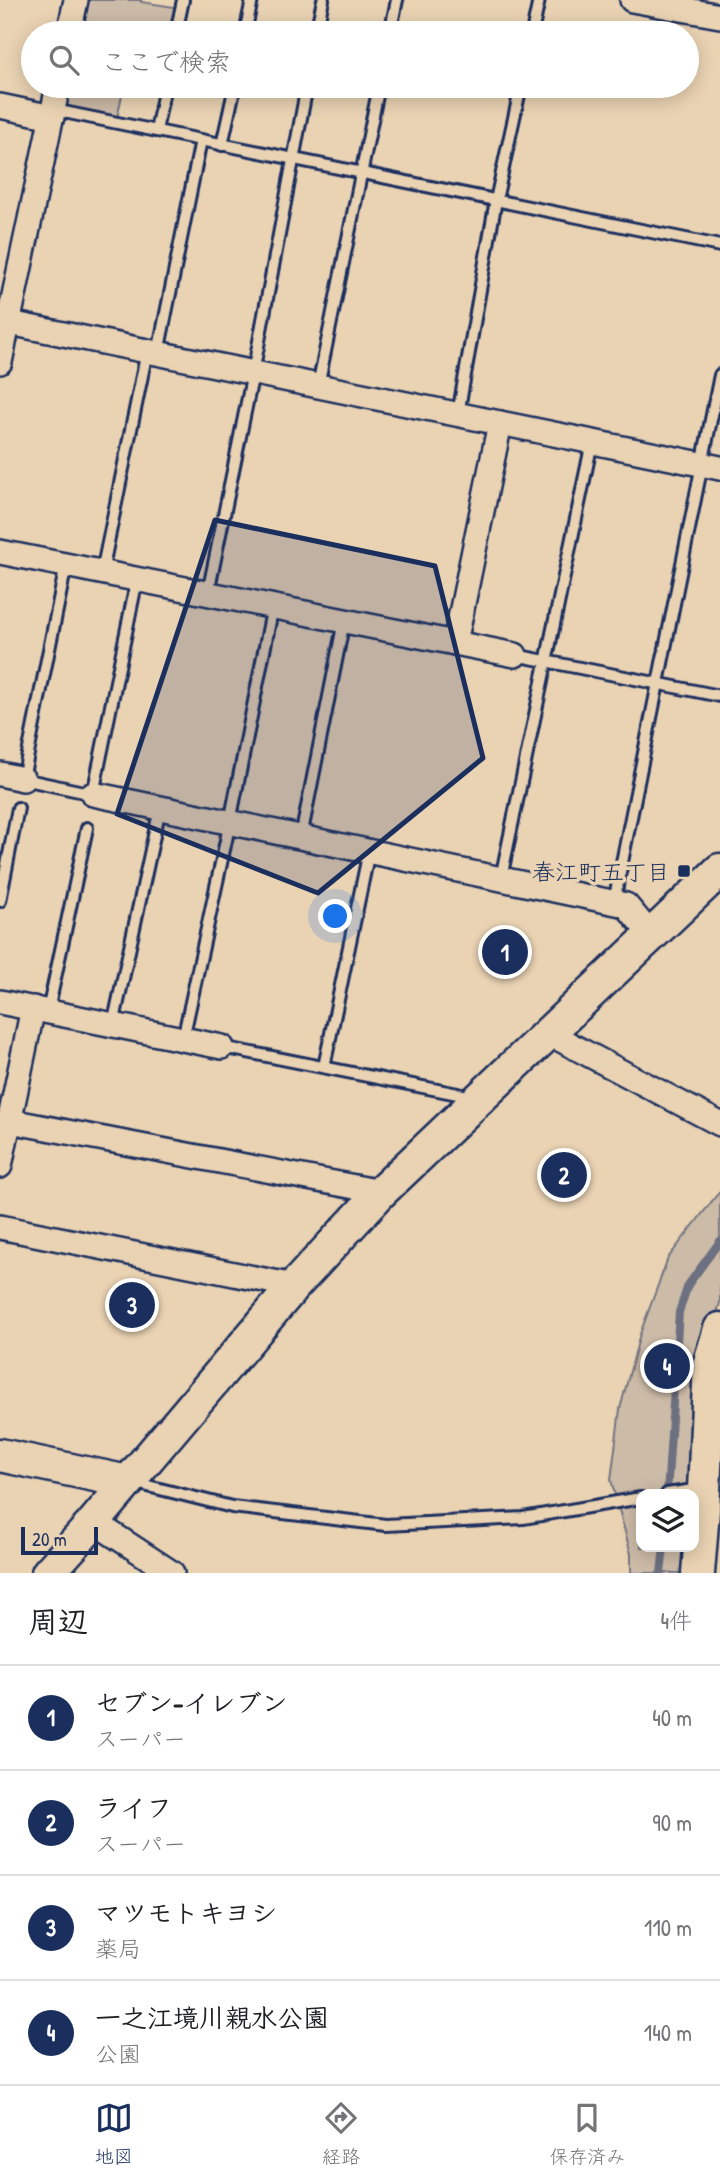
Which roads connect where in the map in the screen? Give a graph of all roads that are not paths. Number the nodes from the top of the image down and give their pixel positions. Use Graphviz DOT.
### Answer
graph roads {
  1 [pos="76,0"];
  2 [pos="183,0"];
  3 [pos="252,0"];
  4 [pos="323,0"];
  5 [pos="397,0"];
  6 [pos="539,0"];
  7 [pos="632,0"];
  8 [pos="720,16"];
  9 [pos="72,21"];
  10 [pos="179,21"];
  11 [pos="248,21"];
  12 [pos="319,21"];
  13 [pos="393,21"];
  14 [pos="535,21"];
  15 [pos="56,98"];
  16 [pos="163,98"];
  17 [pos="232,98"];
  18 [pos="305,98"];
  19 [pos="377,98"];
  20 [pos="518,98"];
  21 [pos="0,106"];
  22 [pos="53,113"];
  23 [pos="156,131"];
  24 [pos="201,140"];
  25 [pos="222,145"];
  26 [pos="293,159"];
  27 [pos="362,173"];
  28 [pos="496,200"];
  29 [pos="720,246"];
  30 [pos="5,322"];
  31 [pos="152,352"];
  32 [pos="0,362"];
  33 [pos="253,373"];
  34 [pos="720,376"];
  35 [pos="318,386"];
  36 [pos="458,414"];
  37 [pos="500,423"];
  38 [pos="592,442"];
  39 [pos="711,466"];
  40 [pos="0,552"];
  41 [pos="66,565"];
  42 [pos="102,572"];
  43 [pos="137,579"];
  44 [pos="208,593"];
  45 [pos="273,607"];
  46 [pos="344,621"];
  47 [pos="455,643"];
  48 [pos="515,655"];
  49 [pos="548,662"];
  50 [pos="657,684"];
  51 [pos="720,696"];
  52 [pos="0,775"];
  53 [pos="23,779"];
  54 [pos="93,794"];
  55 [pos="18,808"];
  56 [pos="160,808"];
  57 [pos="230,822"];
  58 [pos="87,828"];
  59 [pos="301,837"];
  60 [pos="369,851"];
  61 [pos="720,870"];
  62 [pos="501,878"];
  63 [pos="0,901"];
  64 [pos="614,902"];
  65 [pos="652,936"];
  66 [pos="0,1002"];
  67 [pos="40,1010"];
  68 [pos="113,1025"];
  69 [pos="548,1033"];
  70 [pos="183,1039"];
  71 [pos="222,1047"];
  72 [pos="324,1067"];
  73 [pos="477,1098"];
  74 [pos="10,1121"];
  75 [pos="720,1124"];
  76 [pos="0,1166"];
  77 [pos="381,1192"];
  78 [pos="0,1227"];
  79 [pos="294,1286"];
  80 [pos="720,1329"];
  81 [pos="0,1455"];
  82 [pos="128,1482"];
  83 [pos="636,1499"];
  84 [pos="709,1505"];
  85 [pos="94,1522"];
  86 [pos="48,1573"];
  87 [pos="172,1573"];
  88 [pos="698,1573"];
  1 -- 9 [label="street"];
  2 -- 10 [label="lane"];
  3 -- 11 [label="lane"];
  4 -- 12 [label="lane"];
  5 -- 13 [label="lane"];
  6 -- 14 [label="lane"];
  7 -- 8 [label="street"];
  15 -- 22 [label="street"];
  16 -- 23 [label="lane"];
  17 -- 25 [label="lane"];
  18 -- 26 [label="lane"];
  19 -- 27 [label="lane"];
  20 -- 28 [label="lane"];
  21 -- 22 [label="street"];
  22 -- 23 [label="lane"];
  22 -- 30 [label="street"];
  23 -- 24 [label="lane"];
  24 -- 25 [label="lane"];
  24 -- 31 [label="lane"];
  25 -- 26 [label="lane"];
  26 -- 27 [label="lane"];
  26 -- 33 [label="lane"];
  27 -- 28 [label="lane"];
  27 -- 35 [label="lane"];
  28 -- 29 [label="lane"];
  28 -- 36 [label="lane"];
  30 -- 31 [label="street"];
  30 -- 32 [label="street"];
  31 -- 33 [label="street"];
  31 -- 42 [label="lane"];
  33 -- 35 [label="street"];
  33 -- 44 [label="lane"];
  34 -- 39 [label="lane"];
  35 -- 36 [label="street"];
  36 -- 37 [label="street"];
  37 -- 38 [label="street"];
  37 -- 47 [label="street"];
  38 -- 39 [label="street"];
  38 -- 49 [label="lane"];
  39 -- 50 [label="lane"];
  40 -- 41 [label="street"];
  41 -- 42 [label="street"];
  41 -- 53 [label="lane"];
  42 -- 43 [label="street"];
  43 -- 44 [label="street"];
  43 -- 54 [label="lane"];
  44 -- 45 [label="street"];
  45 -- 46 [label="street"];
  45 -- 57 [label="lane"];
  46 -- 47 [label="street"];
  46 -- 59 [label="lane"];
  47 -- 48 [label="street"];
  48 -- 49 [label="lane"];
  49 -- 50 [label="lane"];
  49 -- 62 [label="lane"];
  50 -- 51 [label="lane"];
  50 -- 64 [label="lane"];
  52 -- 53 [label="street"];
  53 -- 54 [label="lane"];
  54 -- 56 [label="street"];
  55 -- 63 [label="lane"];
  56 -- 57 [label="street"];
  56 -- 68 [label="lane"];
  57 -- 59 [label="street"];
  57 -- 70 [label="lane"];
  58 -- 67 [label="lane"];
  59 -- 60 [label="street"];
  60 -- 62 [label="street"];
  60 -- 72 [label="lane"];
  61 -- 65 [label="street"];
  62 -- 64 [label="street"];
  64 -- 65 [label="street"];
  65 -- 69 [label="street"];
  66 -- 67 [label="street"];
  67 -- 68 [label="street"];
  67 -- 74 [label="street"];
  68 -- 70 [label="street"];
  69 -- 73 [label="street"];
  69 -- 75 [label="street"];
  70 -- 71 [label="street"];
  71 -- 72 [label="lane"];
  72 -- 73 [label="lane"];
  73 -- 77 [label="street"];
  74 -- 76 [label="street"];
  74 -- 77 [label="street"];
  77 -- 79 [label="street"];
  78 -- 79 [label="street"];
  79 -- 82 [label="street"];
  80 -- 84 [label="street"];
  81 -- 82 [label="street"];
  82 -- 83 [label="lane"];
  82 -- 85 [label="street"];
  84 -- 88 [label="street"];
  85 -- 86 [label="street"];
  85 -- 87 [label="street"];
}
